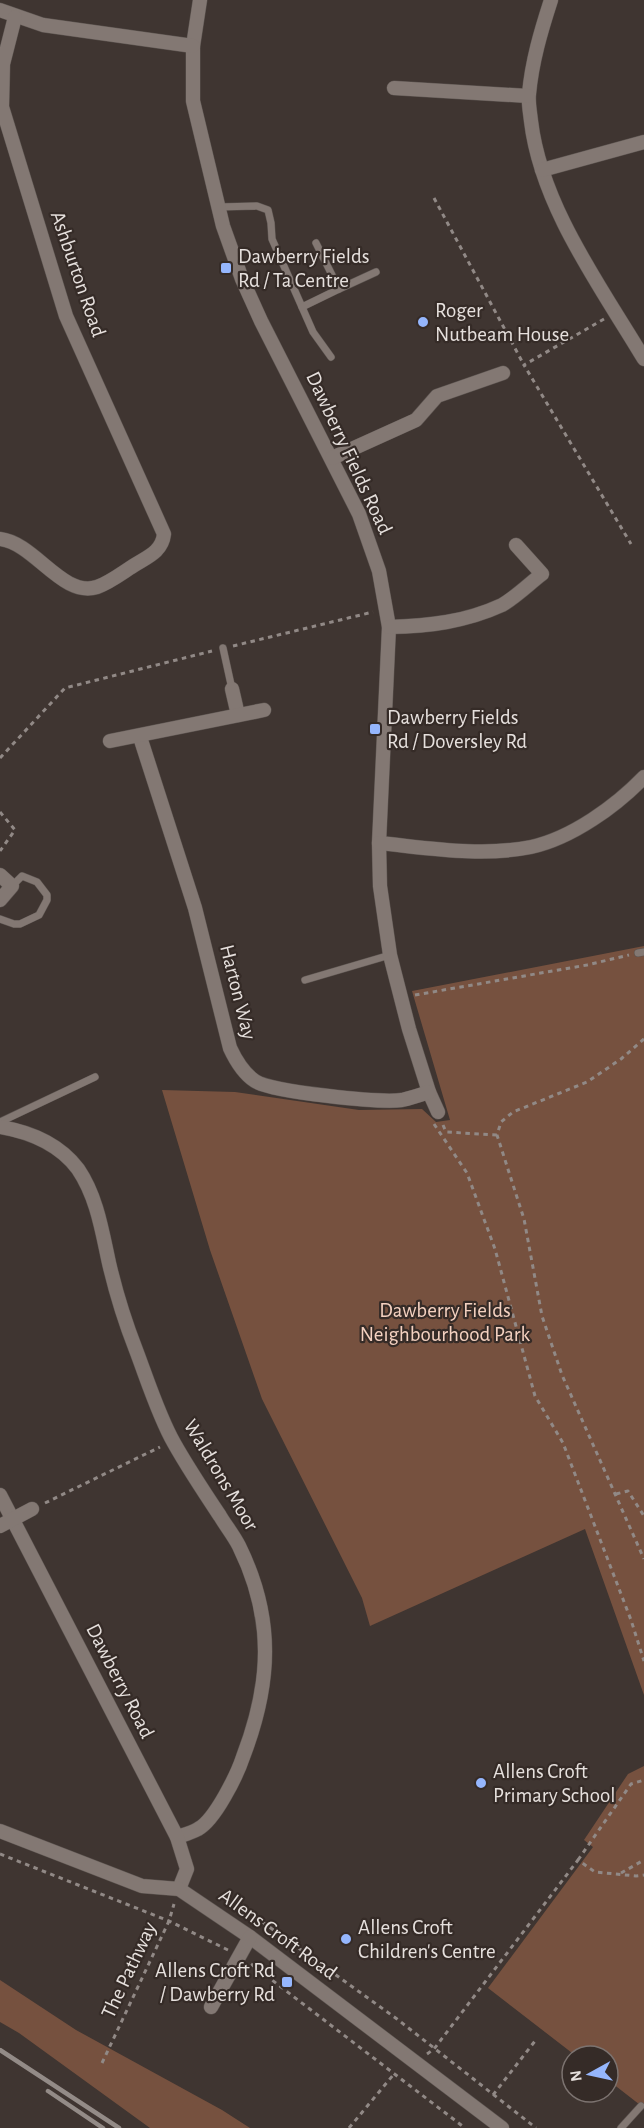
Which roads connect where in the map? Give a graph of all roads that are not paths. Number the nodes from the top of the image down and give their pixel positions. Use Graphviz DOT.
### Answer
graph roads {
  1 [pos="12,0"];
  2 [pos="200,0"];
  3 [pos="551,0"];
  4 [pos="7,13"];
  5 [pos="193,46"];
  6 [pos="394,88"];
  7 [pos="528,96"];
  8 [pos="1,107"];
  9 [pos="644,142"];
  10 [pos="542,170"];
  11 [pos="218,207"];
  12 [pos="316,243"];
  13 [pos="375,272"];
  14 [pos="339,289"];
  15 [pos="302,307"];
  16 [pos="331,357"];
  17 [pos="644,359"];
  18 [pos="503,373"];
  19 [pos="332,458"];
  20 [pos="0,539"];
  21 [pos="516,545"];
  22 [pos="389,627"];
  23 [pos="223,648"];
  24 [pos="232,689"];
  25 [pos="264,710"];
  26 [pos="238,716"];
  27 [pos="140,736"];
  28 [pos="110,741"];
  29 [pos="644,777"];
  30 [pos="379,843"];
  31 [pos="0,875"];
  32 [pos="12,886"];
  33 [pos="0,900"];
  34 [pos="0,919"];
  35 [pos="390,955"];
  36 [pos="305,980"];
  37 [pos="95,1077"];
  38 [pos="429,1092"];
  39 [pos="438,1112"];
  40 [pos="0,1122"];
  41 [pos="0,1127"];
  42 [pos="0,1495"];
  43 [pos="32,1509"];
  44 [pos="13,1520"];
  45 [pos="0,1526"];
  46 [pos="0,1831"];
  47 [pos="177,1837"];
  48 [pos="179,1889"];
  49 [pos="250,1937"];
  50 [pos="211,2007"];
  51 [pos="641,2106"];
  52 [pos="502,2128"];
  53 [pos="621,2128"];
  1 -- 4 [label="street, Ashburton Road"];
  2 -- 5 [label="street, Dawberry Fields Road"];
  3 -- 7 [label="street"];
  4 -- 5 [label="street"];
  4 -- 8 [label="street, Ashburton Road"];
  5 -- 11 [label="street, Dawberry Fields Road"];
  6 -- 7 [label="street"];
  7 -- 10 [label="street"];
  8 -- 20 [label="street, Ashburton Road"];
  9 -- 10 [label="street"];
  10 -- 17 [label="street"];
  11 -- 15 [label="lane"];
  11 -- 19 [label="street, Dawberry Fields Road"];
  12 -- 14 [label="lane"];
  13 -- 14 [label="lane"];
  14 -- 15 [label="lane"];
  15 -- 16 [label="lane"];
  18 -- 19 [label="street"];
  19 -- 22 [label="street, Dawberry Fields Road"];
  21 -- 22 [label="street"];
  22 -- 30 [label="street, Dawberry Fields Road"];
  23 -- 24 [label="lane"];
  24 -- 26 [label="street"];
  25 -- 26 [label="street"];
  26 -- 27 [label="street"];
  27 -- 28 [label="street"];
  27 -- 38 [label="street, Harton Way"];
  29 -- 30 [label="street"];
  30 -- 35 [label="street, Dawberry Fields Road"];
  31 -- 32 [label="street"];
  32 -- 33 [label="street"];
  32 -- 34 [label="lane"];
  35 -- 36 [label="lane"];
  35 -- 38 [label="street, Dawberry Fields Road"];
  37 -- 40 [label="lane"];
  38 -- 39 [label="street, Dawberry Fields Road"];
  41 -- 47 [label="street, Waldrons Moor"];
  42 -- 44 [label="street, Dawberry Road"];
  43 -- 44 [label="street"];
  44 -- 45 [label="street"];
  44 -- 47 [label="street, Dawberry Road"];
  46 -- 48 [label="street, Allens Croft Road"];
  47 -- 48 [label="street, Dawberry Road"];
  48 -- 49 [label="street, Allens Croft Road"];
  49 -- 50 [label="street"];
  49 -- 52 [label="street, Allens Croft Road"];
  51 -- 53 [label="lane"];
}
